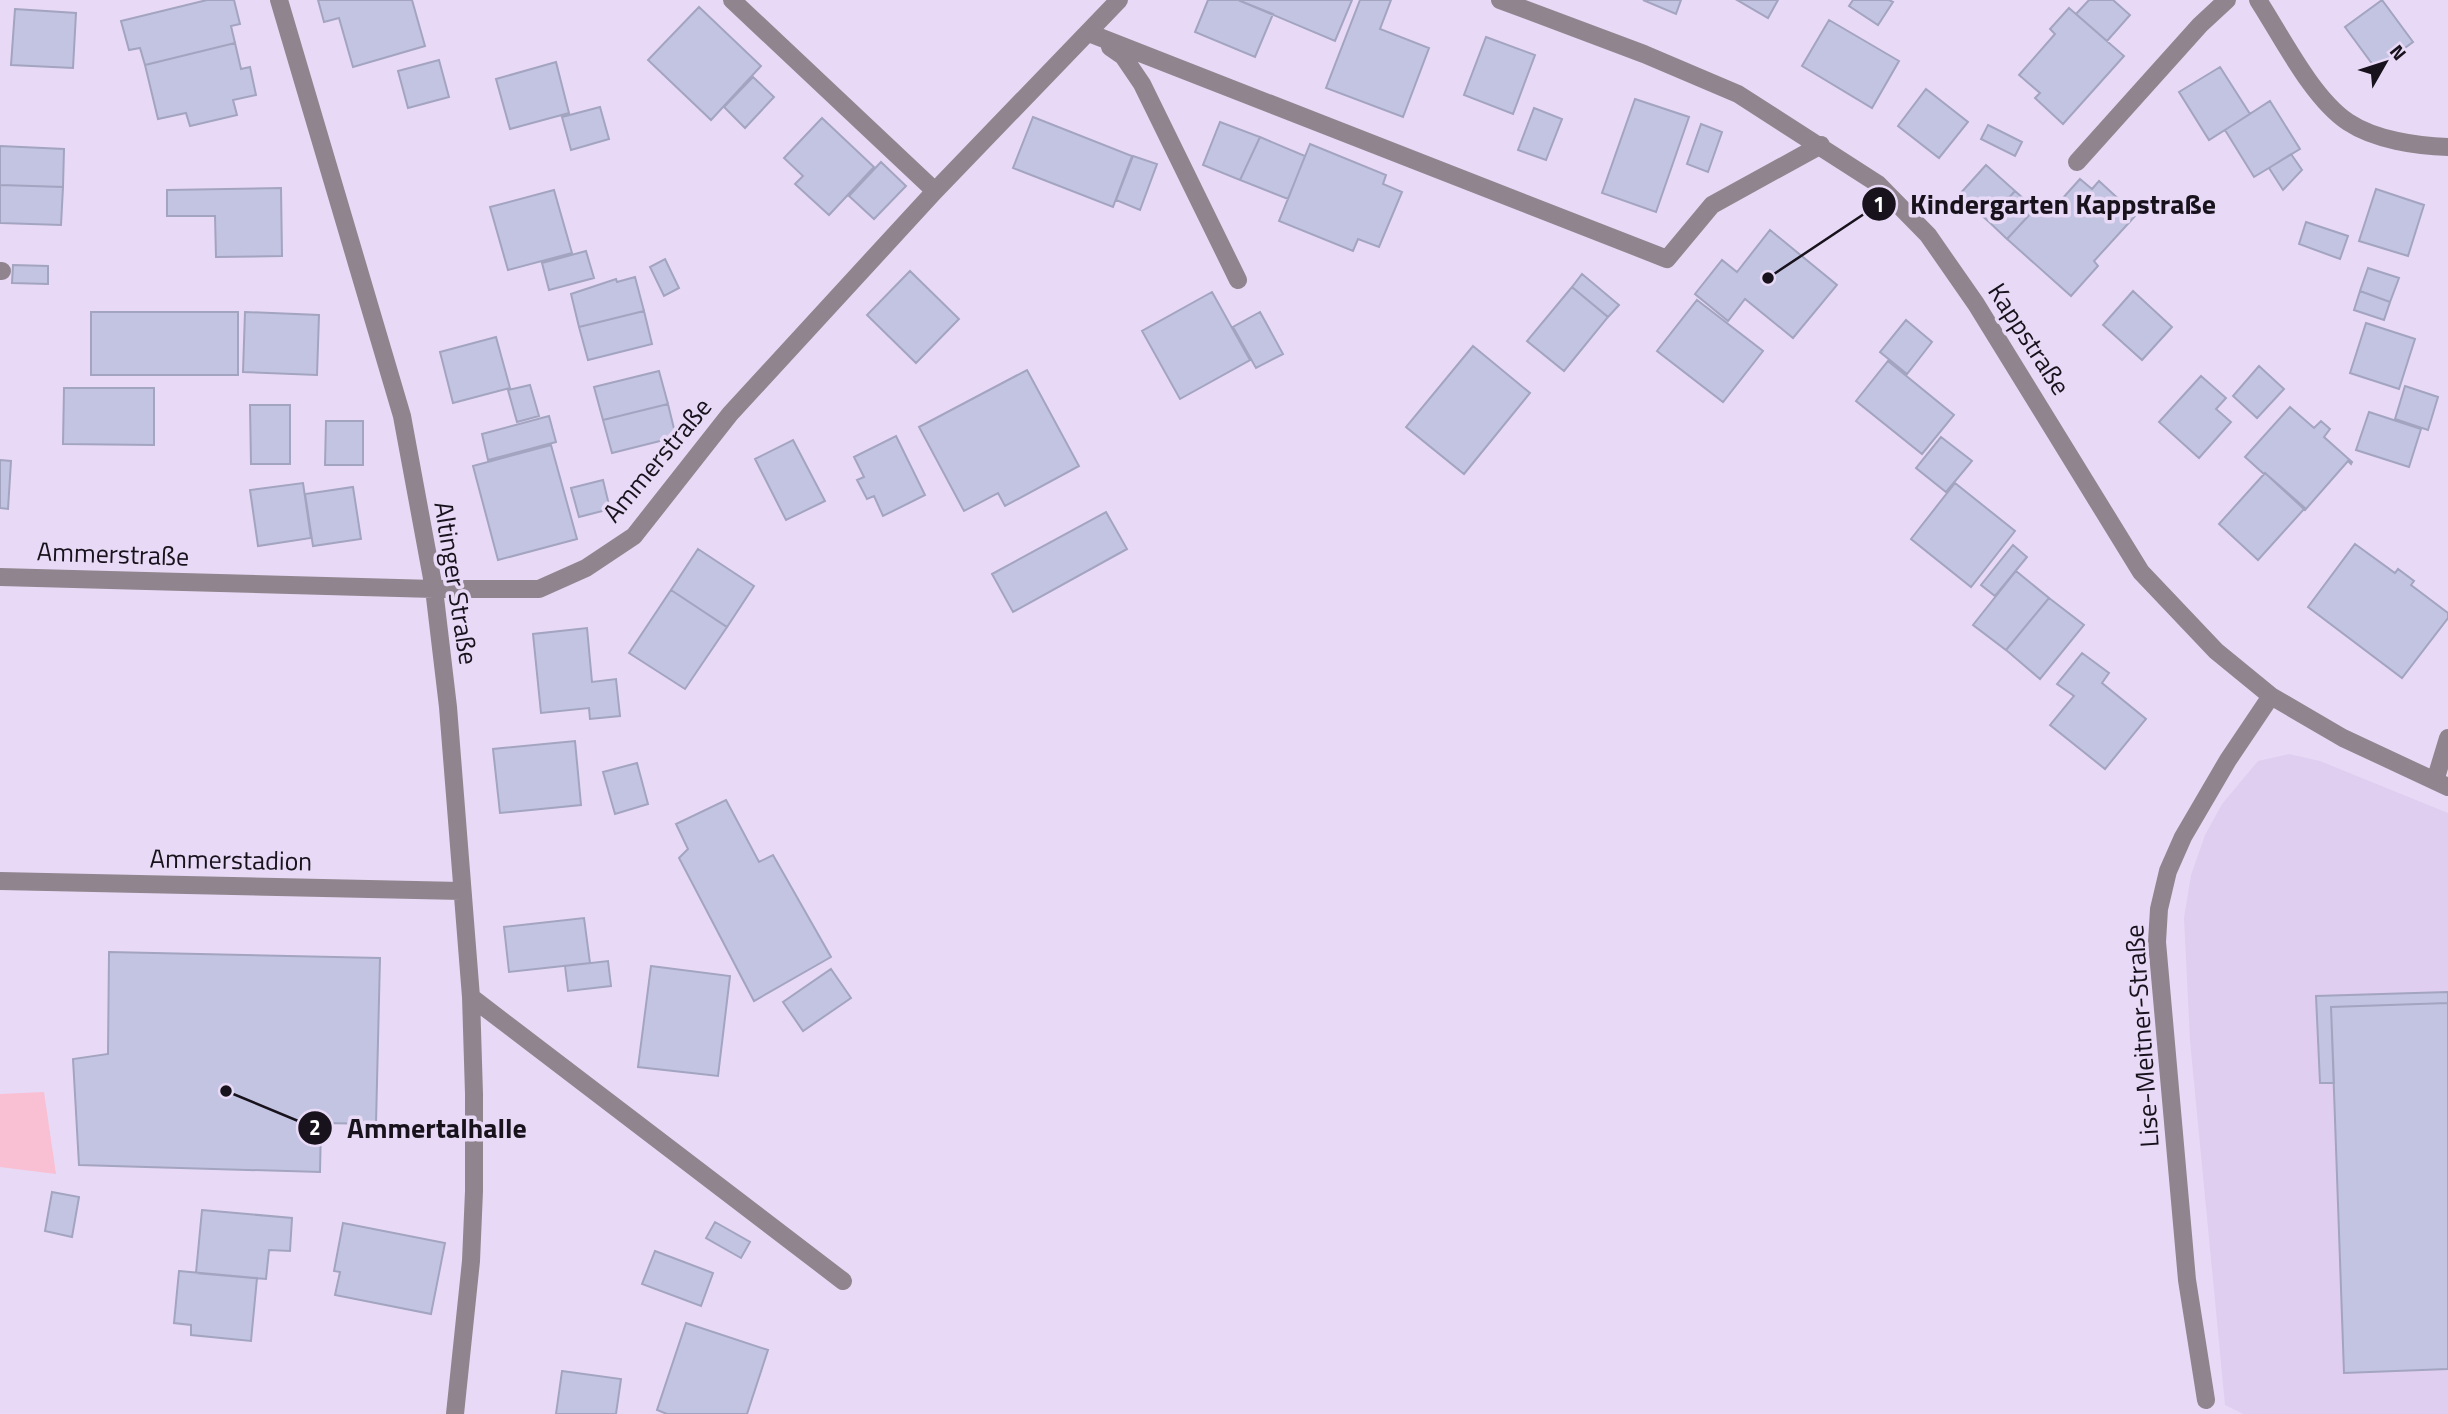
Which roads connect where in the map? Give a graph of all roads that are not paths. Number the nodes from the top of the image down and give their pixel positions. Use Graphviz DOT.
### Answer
graph roads {
  1 [pos="279,0"];
  2 [pos="732,0"];
  3 [pos="1119,0"];
  4 [pos="1500,0"];
  5 [pos="2228,0"];
  6 [pos="2258,0"];
  7 [pos="1089,33"];
  8 [pos="1821,145"];
  9 [pos="2448,147"];
  10 [pos="2077,162"];
  11 [pos="935,191"];
  12 [pos="1238,280"];
  13 [pos="0,577"];
  14 [pos="434,589"];
  15 [pos="2271,696"];
  16 [pos="2448,738"];
  17 [pos="2441,784"];
  18 [pos="0,881"];
  19 [pos="461,891"];
  20 [pos="471,997"];
  21 [pos="843,1281"];
  22 [pos="2206,1399"];
  23 [pos="455,1414"];
  1 -- 14 [label="street, Altinger Straße"];
  2 -- 11 [label="street"];
  3 -- 7 [label="street, Ammerstraße"];
  4 -- 8 [label="street, Kappstraße"];
  5 -- 10 [label="street"];
  6 -- 9 [label="street"];
  7 -- 8 [label="street"];
  7 -- 11 [label="street, Ammerstraße"];
  7 -- 12 [label="street"];
  8 -- 15 [label="street, Kappstraße"];
  11 -- 14 [label="street, Ammerstraße"];
  13 -- 14 [label="street, Ammerstraße"];
  14 -- 19 [label="street, Altinger Straße"];
  15 -- 17 [label="street, Kappstraße"];
  15 -- 22 [label="street, Lise-Meitner-Straße"];
  16 -- 17 [label="street"];
  18 -- 19 [label="street, Ammerstadion"];
  19 -- 20 [label="street, Altinger Straße"];
  20 -- 21 [label="street"];
  20 -- 23 [label="street, Altinger Straße"];
}
